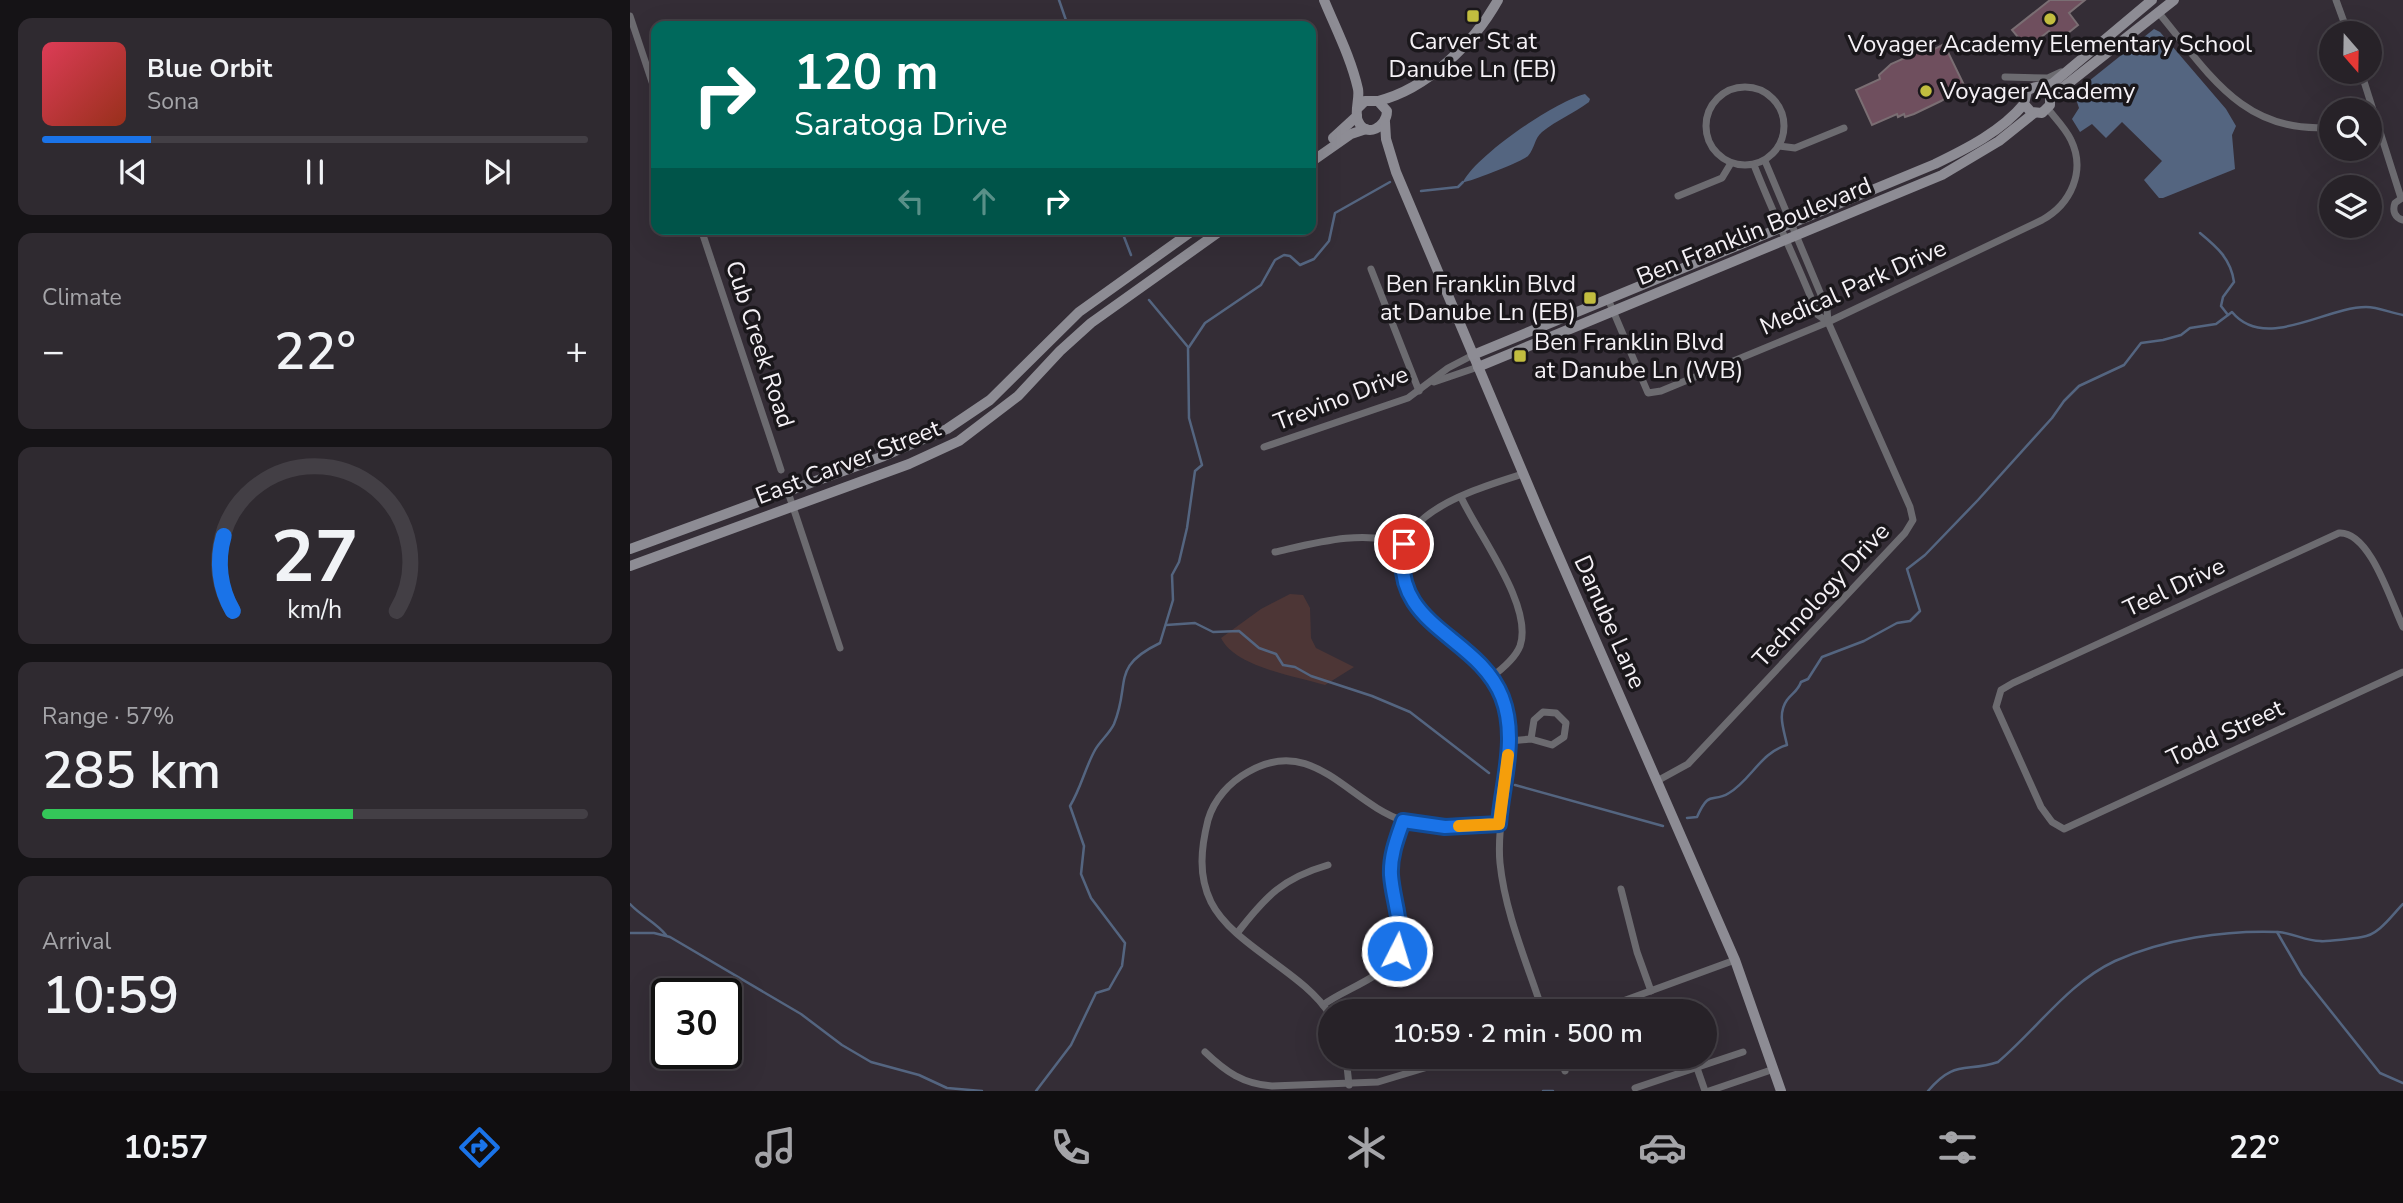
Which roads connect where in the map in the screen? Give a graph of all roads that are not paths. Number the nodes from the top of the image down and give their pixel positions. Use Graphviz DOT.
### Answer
graph roads {
  1 [pos="1324,0"];
  2 [pos="1498,0"];
  3 [pos="2152,0"];
  4 [pos="2174,0"];
  5 [pos="2336,0"];
  6 [pos="2158,12"];
  7 [pos="630,16"];
  8 [pos="2344,21"];
  9 [pos="1349,58"];
  10 [pos="2074,65"];
  11 [pos="2005,77"];
  12 [pos="651,79"];
  13 [pos="1413,86"];
  14 [pos="2043,87"];
  15 [pos="1376,100"];
  16 [pos="2050,103"];
  17 [pos="2024,104"];
  18 [pos="1358,111"];
  19 [pos="2034,113"];
  20 [pos="1386,119"];
  21 [pos="1843,128"];
  22 [pos="2319,128"];
  23 [pos="1368,129"];
  24 [pos="2382,142"];
  25 [pos="1779,146"];
  26 [pos="1316,150"];
  27 [pos="1316,158"];
  28 [pos="1765,160"];
  29 [pos="1731,163"];
  30 [pos="1754,165"];
  31 [pos="1396,172"];
  32 [pos="1678,196"];
  33 [pos="2402,198"];
  34 [pos="2403,220"];
  35 [pos="1792,223"];
  36 [pos="1778,229"];
  37 [pos="703,235"];
  38 [pos="1187,235"];
  39 [pos="1215,235"];
  40 [pos="1796,236"];
  41 [pos="1785,241"];
  42 [pos="1371,269"];
  43 [pos="1608,299"];
  44 [pos="1613,312"];
  45 [pos="1828,322"];
  46 [pos="1473,355"];
  47 [pos="1478,367"];
  48 [pos="1430,384"];
  49 [pos="1419,390"];
  50 [pos="1264,447"];
  51 [pos="781,470"];
  52 [pos="1523,474"];
  53 [pos="788,492"];
  54 [pos="1461,497"];
  55 [pos="793,507"];
  56 [pos="1404,544"];
  57 [pos="630,549"];
  58 [pos="1275,552"];
  59 [pos="630,566"];
  60 [pos="2403,627"];
  61 [pos="840,648"];
  62 [pos="2403,672"];
  63 [pos="1490,678"];
  64 [pos="1531,739"];
  65 [pos="1509,741"];
  66 [pos="1657,781"];
  67 [pos="1403,821"];
  68 [pos="1499,824"];
  69 [pos="2064,829"];
  70 [pos="1328,865"];
  71 [pos="1621,889"];
  72 [pos="1238,932"];
  73 [pos="1735,961"];
  74 [pos="1651,991"];
  75 [pos="1333,999"];
  76 [pos="1539,999"];
  77 [pos="1629,999"];
  78 [pos="1318,1001"];
  79 [pos="1205,1052"];
  80 [pos="1743,1052"];
  81 [pos="1717,1061"];
  82 [pos="1347,1069"];
  83 [pos="1425,1069"];
  84 [pos="1694,1069"];
  85 [pos="1697,1069"];
  86 [pos="1774,1069"];
  87 [pos="1349,1084"];
  88 [pos="1635,1088"];
  89 [pos="1707,1091"];
  90 [pos="1781,1091"];
  1 -- 9 [label="street"];
  2 -- 13 [label="street"];
  3 -- 10 [label="street"];
  4 -- 6 [label="street"];
  5 -- 8 [label="street"];
  6 -- 16 [label="street"];
  6 -- 22 [label="street"];
  7 -- 12 [label="street"];
  9 -- 15 [label="street"];
  9 -- 18 [label="street"];
  10 -- 11 [label="street"];
  10 -- 14 [label="street"];
  13 -- 15 [label="street"];
  13 -- 20 [label="street"];
  14 -- 16 [label="street"];
  14 -- 17 [label="street"];
  15 -- 18 [label="street"];
  15 -- 20 [label="street"];
  16 -- 19 [label="street"];
  16 -- 45 [label="street, Medical Park Drive"];
  17 -- 19 [label="street"];
  17 -- 35 [label="street, Ben Franklin Boulevard"];
  18 -- 23 [label="street"];
  18 -- 26 [label="street"];
  19 -- 40 [label="street, Ben Franklin Boulevard"];
  20 -- 23 [label="street"];
  20 -- 31 [label="street, Danube Lane"];
  21 -- 25 [label="street"];
  23 -- 27 [label="street"];
  23 -- 31 [label="street, Danube Lane"];
  24 -- 33 [label="street"];
  25 -- 28 [label="street"];
  25 -- 29 [label="street"];
  28 -- 30 [label="street"];
  28 -- 35 [label="street, Technology Drive"];
  29 -- 30 [label="street"];
  29 -- 32 [label="street"];
  30 -- 36 [label="street, Technology Drive"];
  31 -- 46 [label="street, Danube Lane"];
  33 -- 34 [label="street"];
  35 -- 36 [label="street, Ben Franklin Boulevard"];
  35 -- 40 [label="street, Technology Drive"];
  36 -- 41 [label="street, Technology Drive"];
  36 -- 43 [label="street, Ben Franklin Boulevard"];
  37 -- 51 [label="street, Cub Creek Road"];
  38 -- 53 [label="street, East Carver Street"];
  39 -- 55 [label="street, East Carver Street"];
  40 -- 41 [label="street, Ben Franklin Boulevard"];
  40 -- 45 [label="street, Technology Drive"];
  41 -- 44 [label="street, Ben Franklin Boulevard"];
  41 -- 45 [label="street, Technology Drive"];
  42 -- 49 [label="street"];
  43 -- 44 [label="street, Medical Park Drive"];
  43 -- 46 [label="street, Ben Franklin Boulevard"];
  44 -- 45 [label="street, Medical Park Drive"];
  44 -- 47 [label="street, Ben Franklin Boulevard"];
  45 -- 66 [label="street, Technology Drive"];
  46 -- 47 [label="street, Danube Lane"];
  46 -- 48 [label="street, Trevino Drive"];
  47 -- 48 [label="street, Trevino Drive"];
  47 -- 52 [label="street, Danube Lane"];
  48 -- 49 [label="street, Trevino Drive"];
  49 -- 50 [label="street, Trevino Drive"];
  52 -- 54 [label="street"];
  52 -- 66 [label="street, Danube Lane"];
  53 -- 55 [label="street"];
  53 -- 57 [label="street, East Carver Street"];
  54 -- 56 [label="street"];
  54 -- 63 [label="street"];
  55 -- 59 [label="street, East Carver Street"];
  55 -- 61 [label="street"];
  56 -- 58 [label="street"];
  56 -- 63 [label="street"];
  60 -- 69 [label="street, Teel Drive"];
  62 -- 69 [label="street, Todd Street"];
  63 -- 65 [label="street"];
  64 -- 64 [label="street"];
  64 -- 65 [label="street"];
  65 -- 68 [label="street"];
  66 -- 73 [label="street, Danube Lane"];
  67 -- 68 [label="street"];
  67 -- 72 [label="street"];
  67 -- 75 [label="street"];
  68 -- 76 [label="street"];
  70 -- 72 [label="street"];
  71 -- 74 [label="street"];
  72 -- 78 [label="street"];
  73 -- 74 [label="street"];
  73 -- 86 [label="street, Danube Lane"];
  74 -- 77 [label="street"];
  79 -- 87 [label="street"];
  80 -- 81 [label="street"];
  82 -- 87 [label="street"];
  83 -- 87 [label="street"];
  84 -- 88 [label="street"];
  85 -- 89 [label="street"];
  86 -- 89 [label="street"];
  86 -- 90 [label="street, Danube Lane"];
}
